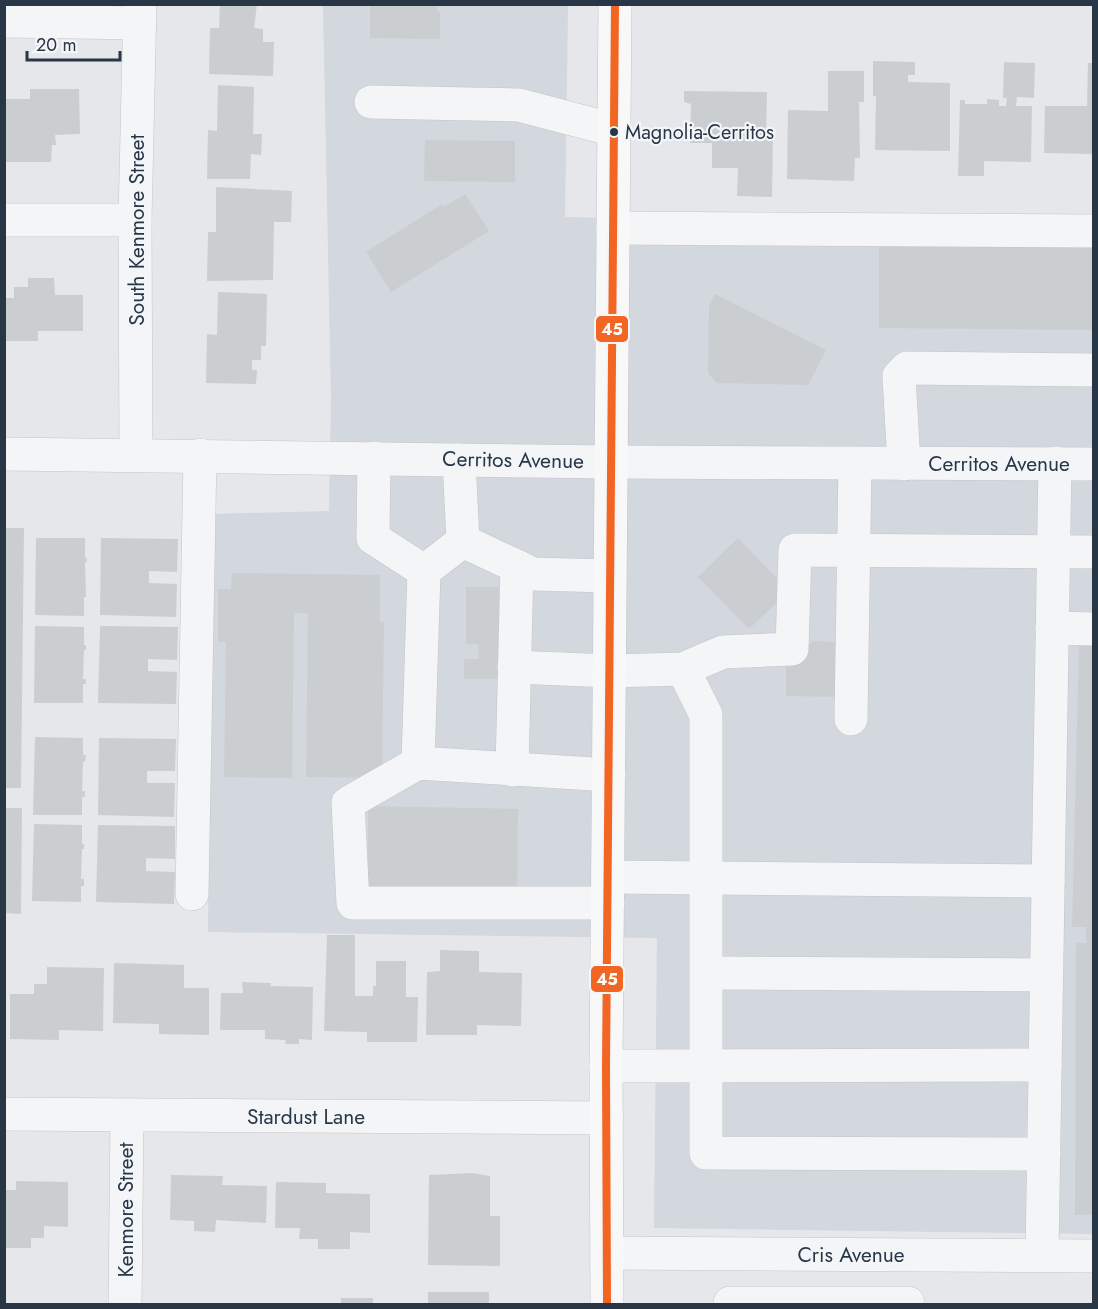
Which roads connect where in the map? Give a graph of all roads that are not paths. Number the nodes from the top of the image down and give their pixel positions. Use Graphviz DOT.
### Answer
graph roads {
  1 [pos="615,4"];
  2 [pos="140,14"];
  3 [pos="4,21"];
  4 [pos="371,102"];
  5 [pos="614,130"];
  6 [pos="4,220"];
  7 [pos="135,220"];
  8 [pos="614,228"];
  9 [pos="1094,231"];
  10 [pos="1094,370"];
  11 [pos="4,454"];
  12 [pos="136,455"];
  13 [pos="200,455"];
  14 [pos="374,458"];
  15 [pos="459,460"];
  16 [pos="611,462"];
  17 [pos="1055,463"];
  18 [pos="855,464"];
  19 [pos="904,464"];
  20 [pos="1094,464"];
  21 [pos="463,541"];
  22 [pos="854,551"];
  23 [pos="1053,552"];
  24 [pos="1094,552"];
  25 [pos="517,566"];
  26 [pos="424,571"];
  27 [pos="610,576"];
  28 [pos="1052,628"];
  29 [pos="1094,629"];
  30 [pos="514,667"];
  31 [pos="683,669"];
  32 [pos="610,670"];
  33 [pos="851,719"];
  34 [pos="418,763"];
  35 [pos="512,770"];
  36 [pos="609,775"];
  37 [pos="706,878"];
  38 [pos="1048,881"];
  39 [pos="608,890"];
  40 [pos="192,894"];
  41 [pos="707,973"];
  42 [pos="1046,975"];
  43 [pos="1045,1065"];
  44 [pos="606,1066"];
  45 [pos="706,1066"];
  46 [pos="4,1114"];
  47 [pos="126,1116"];
  48 [pos="607,1118"];
  49 [pos="1044,1154"];
  50 [pos="608,1253"];
  51 [pos="742,1254"];
  52 [pos="849,1254"];
  53 [pos="1042,1255"];
  54 [pos="1094,1256"];
  55 [pos="848,1303"];
  56 [pos="908,1303"];
  57 [pos="729,1304"];
  58 [pos="125,1305"];
  59 [pos="608,1305"];
  1 -- 5 [label="main road"];
  2 -- 3 [label="street"];
  2 -- 7 [label="street, South Kenmore Street"];
  4 -- 5 [label="street"];
  5 -- 8 [label="main road"];
  6 -- 7 [label="street"];
  7 -- 12 [label="street, South Kenmore Street"];
  8 -- 9 [label="street"];
  8 -- 16 [label="main road"];
  10 -- 19 [label="street"];
  11 -- 12 [label="street, Cerritos Avenue"];
  12 -- 13 [label="street, Cerritos Avenue"];
  13 -- 14 [label="street, Cerritos Avenue"];
  13 -- 40 [label="street"];
  14 -- 15 [label="street, Cerritos Avenue"];
  14 -- 26 [label="street"];
  15 -- 16 [label="street, Cerritos Avenue"];
  15 -- 21 [label="street"];
  16 -- 18 [label="street, Cerritos Avenue"];
  16 -- 27 [label="main road"];
  17 -- 19 [label="street, Cerritos Avenue"];
  17 -- 20 [label="street, Cerritos Avenue"];
  17 -- 23 [label="street"];
  18 -- 19 [label="street, Cerritos Avenue"];
  18 -- 22 [label="street"];
  21 -- 25 [label="street"];
  21 -- 26 [label="street"];
  22 -- 23 [label="street"];
  22 -- 31 [label="street"];
  22 -- 33 [label="street"];
  23 -- 24 [label="street"];
  23 -- 28 [label="street"];
  25 -- 27 [label="street"];
  25 -- 30 [label="street"];
  26 -- 34 [label="street"];
  27 -- 32 [label="main road"];
  28 -- 29 [label="street"];
  28 -- 38 [label="street"];
  30 -- 32 [label="street"];
  30 -- 35 [label="street"];
  31 -- 32 [label="street"];
  31 -- 37 [label="street"];
  32 -- 36 [label="main road"];
  34 -- 35 [label="street"];
  34 -- 39 [label="street"];
  35 -- 36 [label="street"];
  36 -- 39 [label="main road"];
  37 -- 38 [label="street"];
  37 -- 39 [label="street"];
  37 -- 41 [label="street"];
  38 -- 42 [label="street"];
  39 -- 44 [label="main road"];
  41 -- 42 [label="street"];
  41 -- 45 [label="street"];
  42 -- 43 [label="street"];
  43 -- 45 [label="street"];
  43 -- 49 [label="street"];
  44 -- 45 [label="street"];
  44 -- 48 [label="main road"];
  45 -- 49 [label="street"];
  46 -- 47 [label="street, Stardust Lane"];
  47 -- 48 [label="street, Stardust Lane"];
  47 -- 58 [label="street, Kenmore Street"];
  48 -- 50 [label="main road"];
  49 -- 53 [label="street"];
  50 -- 51 [label="street, Cris Avenue"];
  50 -- 59 [label="main road"];
  51 -- 52 [label="street, Cris Avenue"];
  51 -- 57 [label="street"];
  52 -- 53 [label="street, Cris Avenue"];
  52 -- 55 [label="street"];
  53 -- 54 [label="street, Cris Avenue"];
  55 -- 56 [label="street"];
  55 -- 57 [label="street"];
}
